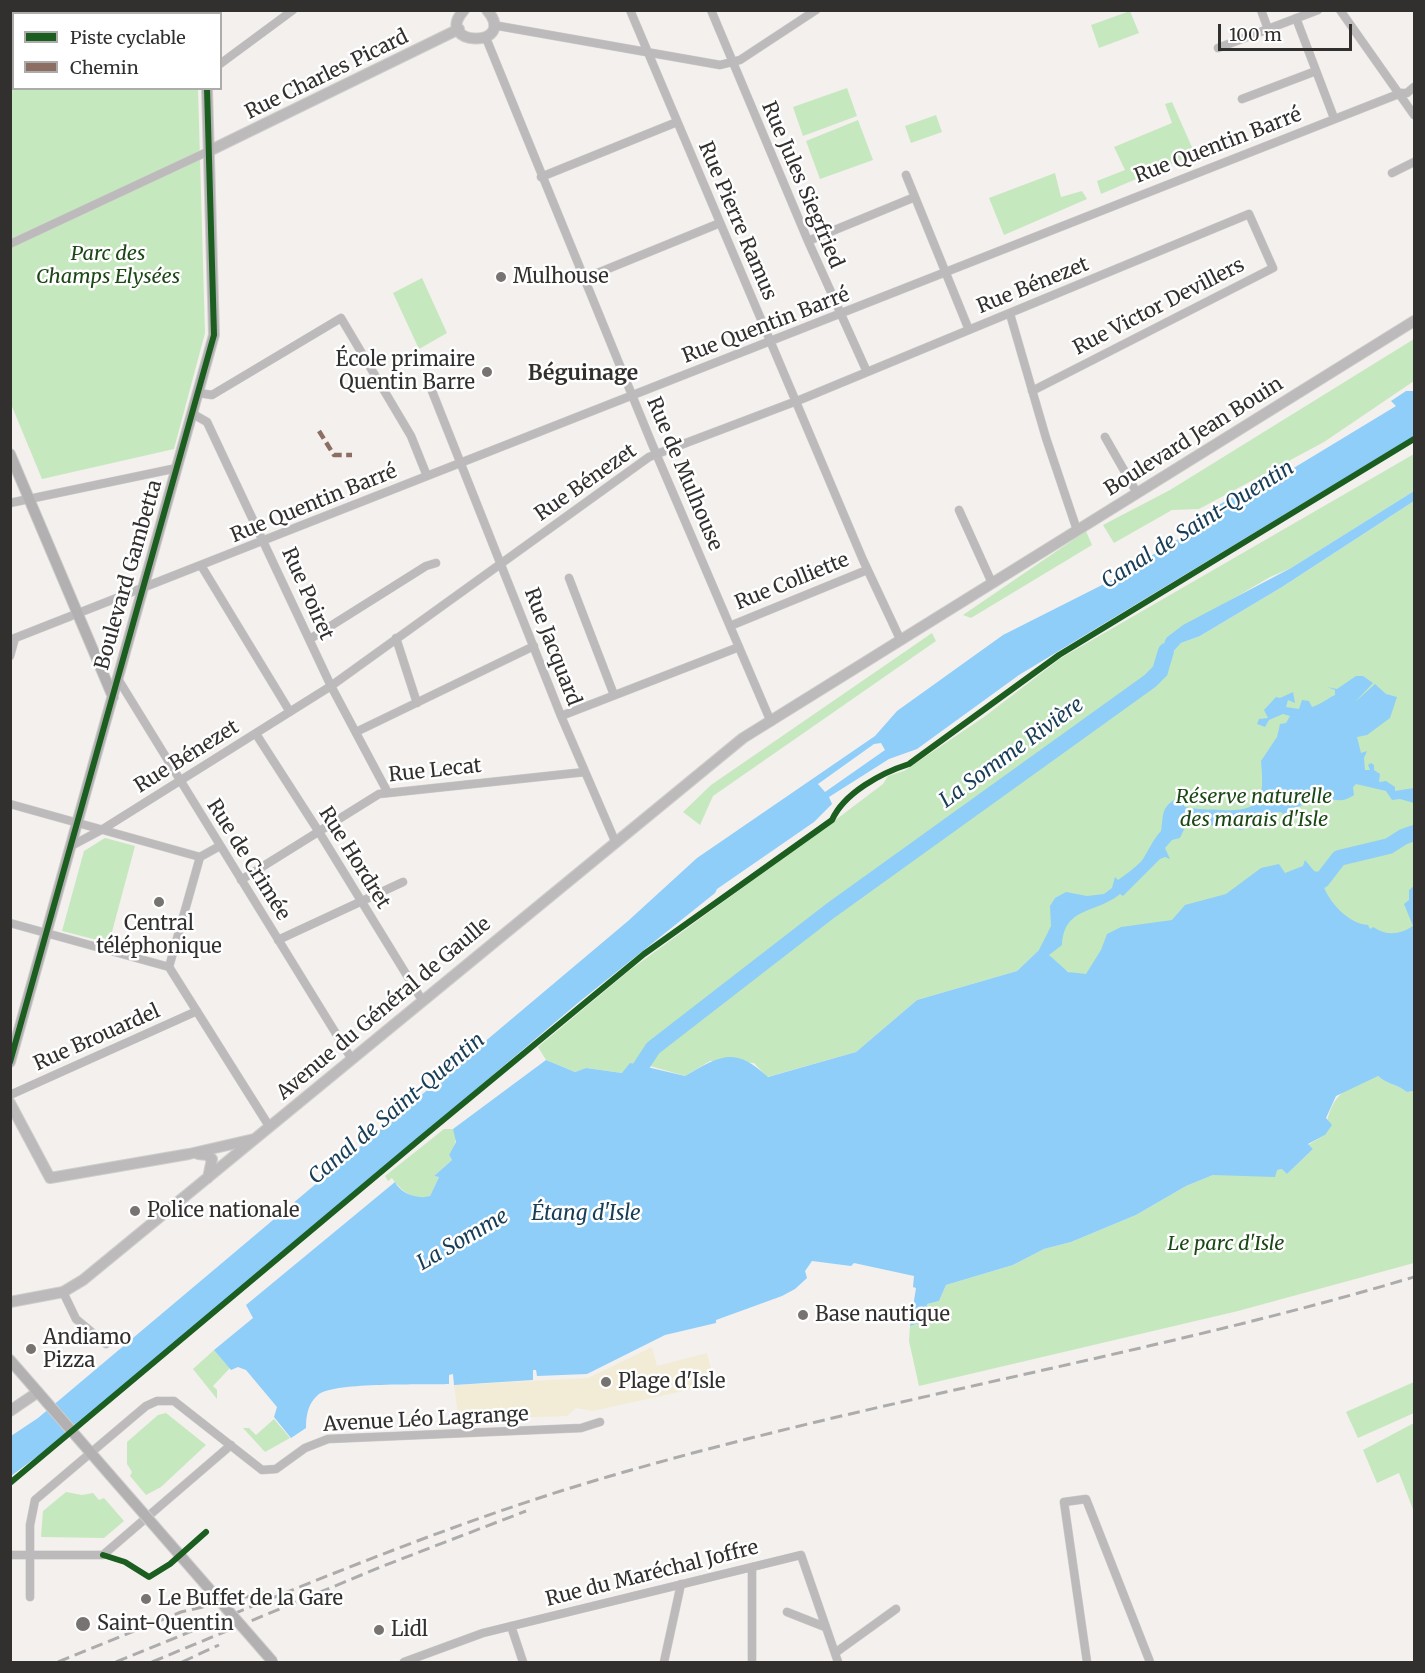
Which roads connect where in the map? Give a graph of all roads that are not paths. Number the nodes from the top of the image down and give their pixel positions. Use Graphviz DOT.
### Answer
graph roads {
  1 [pos="293,10"];
  2 [pos="464,10"];
  3 [pos="630,10"];
  4 [pos="711,10"];
  5 [pos="816,10"];
  6 [pos="1261,10"];
  7 [pos="1318,10"];
  8 [pos="1341,10"];
  9 [pos="487,11"];
  10 [pos="1296,18"];
  11 [pos="493,25"];
  12 [pos="459,29"];
  13 [pos="1268,29"];
  14 [pos="486,38"];
  15 [pos="1218,48"];
  16 [pos="647,53"];
  17 [pos="222,63"];
  18 [pos="732,64"];
  19 [pos="1316,71"];
  20 [pos="1414,87"];
  21 [pos="207,90"];
  22 [pos="1401,93"];
  23 [pos="1242,99"];
  24 [pos="1414,115"];
  25 [pos="1334,118"];
  26 [pos="677,122"];
  27 [pos="209,151"];
  28 [pos="1414,162"];
  29 [pos="1392,173"];
  30 [pos="906,175"];
  31 [pos="541,177"];
  32 [pos="915,197"];
  33 [pos="720,223"];
  34 [pos="1260,238"];
  35 [pos="808,241"];
  36 [pos="10,244"];
  37 [pos="945,272"];
  38 [pos="583,279"];
  39 [pos="1010,314"];
  40 [pos="840,315"];
  41 [pos="1414,321"];
  42 [pos="969,330"];
  43 [pos="770,342"];
  44 [pos="867,372"];
  45 [pos="430,386"];
  46 [pos="1032,391"];
  47 [pos="199,393"];
  48 [pos="633,396"];
  49 [pos="795,401"];
  50 [pos="193,414"];
  51 [pos="1105,437"];
  52 [pos="10,454"];
  53 [pos="656,455"];
  54 [pos="462,463"];
  55 [pos="177,468"];
  56 [pos="427,476"];
  57 [pos="1137,493"];
  58 [pos="30,499"];
  59 [pos="10,503"];
  60 [pos="960,510"];
  61 [pos="1077,530"];
  62 [pos="264,540"];
  63 [pos="436,563"];
  64 [pos="502,564"];
  65 [pos="202,567"];
  66 [pos="867,570"];
  67 [pos="569,578"];
  68 [pos="992,583"];
  69 [pos="143,588"];
  70 [pos="78,614"];
  71 [pos="730,626"];
  72 [pos="396,638"];
  73 [pos="13,639"];
  74 [pos="310,639"];
  75 [pos="901,641"];
  76 [pos="534,646"];
  77 [pos="739,647"];
  78 [pos="124,655"];
  79 [pos="10,656"];
  80 [pos="95,656"];
  81 [pos="118,679"];
  82 [pos="331,686"];
  83 [pos="614,695"];
  84 [pos="112,697"];
  85 [pos="417,703"];
  86 [pos="290,712"];
  87 [pos="561,716"];
  88 [pos="771,722"];
  89 [pos="356,732"];
  90 [pos="255,734"];
  91 [pos="585,772"];
  92 [pos="180,780"];
  93 [pos="388,793"];
  94 [pos="10,804"];
  95 [pos="77,822"];
  96 [pos="103,829"];
  97 [pos="319,832"];
  98 [pos="615,841"];
  99 [pos="71,846"];
  100 [pos="218,847"];
  101 [pos="200,856"];
  102 [pos="241,880"];
  103 [pos="403,882"];
  104 [pos="362,902"];
  105 [pos="10,923"];
  106 [pos="46,934"];
  107 [pos="278,940"];
  108 [pos="169,967"];
  109 [pos="422,1000"];
  110 [pos="197,1011"];
  111 [pos="351,1058"];
  112 [pos="10,1062"];
  113 [pos="10,1095"];
  114 [pos="10,1103"];
  115 [pos="269,1126"];
  116 [pos="254,1139"];
  117 [pos="189,1154"];
  118 [pos="208,1178"];
  119 [pos="63,1292"];
  120 [pos="10,1302"];
  121 [pos="106,1344"];
  122 [pos="10,1360"];
  123 [pos="41,1395"];
  124 [pos="10,1410"];
  125 [pos="600,1422"];
  126 [pos="231,1445"];
  127 [pos="92,1453"];
  128 [pos="10,1555"];
  129 [pos="30,1555"];
  130 [pos="752,1567"];
  131 [pos="681,1584"];
  132 [pos="30,1597"];
  133 [pos="896,1609"];
  134 [pos="787,1611"];
  135 [pos="511,1626"];
  136 [pos="825,1627"];
  137 [pos="835,1653"];
  138 [pos="273,1662"];
  139 [pos="407,1662"];
  140 [pos="524,1662"];
  141 [pos="664,1662"];
  142 [pos="752,1662"];
  143 [pos="838,1662"];
  144 [pos="1087,1662"];
  145 [pos="1150,1662"];
  1 -- 17 [label="street"];
  2 -- 12 [label="street"];
  3 -- 16 [label="street, Rue Pierre Ramus"];
  4 -- 18 [label="street, Rue Jules Siegfried"];
  5 -- 18 [label="street"];
  6 -- 13 [label="street"];
  7 -- 10 [label="street"];
  8 -- 22 [label="street"];
  9 -- 11 [label="street"];
  10 -- 13 [label="street"];
  10 -- 19 [label="street"];
  11 -- 14 [label="street"];
  11 -- 16 [label="street"];
  12 -- 14 [label="street"];
  12 -- 27 [label="street, Rue Charles Picard"];
  13 -- 15 [label="street"];
  14 -- 31 [label="street, Rue de Mulhouse"];
  16 -- 18 [label="street"];
  16 -- 26 [label="street, Rue Pierre Ramus"];
  18 -- 35 [label="street, Rue Jules Siegfried"];
  19 -- 23 [label="street"];
  19 -- 25 [label="street"];
  20 -- 22 [label="street, Rue Quentin Barré"];
  21 -- 27 [label="main road, Boulevard Gambetta"];
  22 -- 24 [label="street"];
  22 -- 25 [label="street, Rue Quentin Barré"];
  25 -- 37 [label="street, Rue Quentin Barré"];
  26 -- 31 [label="street"];
  26 -- 33 [label="street, Rue Pierre Ramus"];
  27 -- 36 [label="street"];
  27 -- 47 [label="main road, Boulevard Gambetta"];
  28 -- 29 [label="street"];
  30 -- 32 [label="street"];
  31 -- 38 [label="street, Rue de Mulhouse"];
  32 -- 35 [label="street"];
  32 -- 37 [label="street"];
  33 -- 38 [label="street"];
  33 -- 43 [label="street, Rue Pierre Ramus"];
  34 -- 39 [label="street, Rue Bénezet"];
  34 -- 46 [label="street, Rue Victor Devillers"];
  35 -- 40 [label="street, Rue Jules Siegfried"];
  37 -- 40 [label="street, Rue Quentin Barré"];
  37 -- 42 [label="street"];
  38 -- 48 [label="street, Rue de Mulhouse"];
  39 -- 42 [label="street, Rue Bénezet"];
  39 -- 46 [label="street"];
  40 -- 43 [label="street, Rue Quentin Barré"];
  40 -- 44 [label="street, Rue Jules Siegfried"];
  41 -- 57 [label="street, Boulevard Jean Bouin"];
  42 -- 44 [label="street, Rue Bénezet"];
  43 -- 48 [label="street, Rue Quentin Barré"];
  43 -- 49 [label="street, Rue Pierre Ramus"];
  44 -- 49 [label="street, Rue Bénezet"];
  45 -- 54 [label="street, Rue Jacquard"];
  46 -- 61 [label="street"];
  47 -- 50 [label="main road, Boulevard Gambetta"];
  47 -- 56 [label="street"];
  48 -- 53 [label="street, Rue de Mulhouse"];
  48 -- 54 [label="street, Rue Quentin Barré"];
  49 -- 53 [label="street, Rue Bénezet"];
  49 -- 66 [label="street, Rue Pierre Ramus"];
  50 -- 55 [label="main road, Boulevard Gambetta"];
  50 -- 62 [label="street, Rue Poiret"];
  51 -- 57 [label="street"];
  52 -- 58 [label="main road"];
  53 -- 64 [label="street, Rue Bénezet"];
  53 -- 71 [label="street, Rue de Mulhouse"];
  54 -- 56 [label="street, Rue Quentin Barré"];
  54 -- 64 [label="street, Rue Jacquard"];
  55 -- 58 [label="street"];
  55 -- 69 [label="main road, Boulevard Gambetta"];
  56 -- 62 [label="street, Rue Quentin Barré"];
  57 -- 61 [label="street, Boulevard Jean Bouin"];
  58 -- 59 [label="street"];
  58 -- 70 [label="main road"];
  60 -- 68 [label="street"];
  61 -- 68 [label="street, Boulevard Jean Bouin"];
  62 -- 65 [label="street, Rue Quentin Barré"];
  62 -- 74 [label="street, Rue Poiret"];
  63 -- 74 [label="street"];
  64 -- 72 [label="street, Rue Bénezet"];
  64 -- 76 [label="street, Rue Jacquard"];
  65 -- 69 [label="street, Rue Quentin Barré"];
  65 -- 86 [label="street"];
  66 -- 71 [label="street, Rue Colliette"];
  66 -- 75 [label="street, Rue Pierre Ramus"];
  67 -- 83 [label="street"];
  68 -- 75 [label="street, Boulevard Jean Bouin"];
  69 -- 70 [label="street, Rue Quentin Barré"];
  69 -- 78 [label="main road, Boulevard Gambetta"];
  70 -- 73 [label="street, Rue Quentin Barré"];
  70 -- 80 [label="main road"];
  71 -- 77 [label="street, Rue de Mulhouse"];
  72 -- 82 [label="street, Rue Bénezet"];
  72 -- 85 [label="street"];
  73 -- 79 [label="street"];
  74 -- 82 [label="street, Rue Poiret"];
  75 -- 88 [label="street, Boulevard Jean Bouin"];
  76 -- 85 [label="street"];
  76 -- 87 [label="street, Rue Jacquard"];
  77 -- 83 [label="street"];
  77 -- 88 [label="street, Rue de Mulhouse"];
  78 -- 80 [label="main road"];
  78 -- 81 [label="main road, Boulevard Gambetta"];
  80 -- 84 [label="main road"];
  81 -- 84 [label="main road, Boulevard Gambetta"];
  81 -- 92 [label="street, Rue de Crimée"];
  82 -- 86 [label="street, Rue Bénezet"];
  82 -- 89 [label="street, Rue Poiret"];
  83 -- 87 [label="street"];
  84 -- 95 [label="main road, Boulevard Gambetta"];
  85 -- 89 [label="street"];
  86 -- 90 [label="street, Rue Bénezet"];
  87 -- 91 [label="street, Rue Jacquard"];
  88 -- 98 [label="street, Avenue du Général de Gaulle"];
  89 -- 93 [label="street, Rue Poiret"];
  90 -- 92 [label="street, Rue Bénezet"];
  90 -- 97 [label="street, Rue Hordret"];
  91 -- 93 [label="street, Rue Lecat"];
  91 -- 98 [label="street, Rue Jacquard"];
  92 -- 96 [label="street, Rue Bénezet"];
  92 -- 100 [label="street, Rue de Crimée"];
  93 -- 97 [label="street, Rue Lecat"];
  94 -- 95 [label="street"];
  95 -- 96 [label="street"];
  95 -- 99 [label="main road, Boulevard Gambetta"];
  96 -- 99 [label="street, Rue Bénezet"];
  96 -- 101 [label="street"];
  97 -- 102 [label="street, Rue Lecat"];
  97 -- 104 [label="street, Rue Hordret"];
  98 -- 109 [label="street, Avenue du Général de Gaulle"];
  99 -- 106 [label="main road, Boulevard Gambetta"];
  100 -- 101 [label="street"];
  100 -- 102 [label="street, Rue de Crimée"];
  101 -- 108 [label="street"];
  102 -- 107 [label="street, Rue de Crimée"];
  103 -- 104 [label="street"];
  104 -- 107 [label="street"];
  104 -- 109 [label="street, Rue Hordret"];
  105 -- 106 [label="street"];
  106 -- 108 [label="street"];
  106 -- 112 [label="main road, Boulevard Gambetta"];
  107 -- 111 [label="street, Rue de Crimée"];
  108 -- 110 [label="street"];
  109 -- 111 [label="street, Avenue du Général de Gaulle"];
  110 -- 113 [label="street, Rue Brouardel"];
  110 -- 115 [label="street"];
  111 -- 115 [label="street, Avenue du Général de Gaulle"];
  114 -- 117 [label="street"];
  115 -- 116 [label="street, Avenue du Général de Gaulle"];
  116 -- 117 [label="street"];
  116 -- 118 [label="street, Avenue du Général de Gaulle"];
  117 -- 118 [label="street"];
  118 -- 119 [label="street, Avenue du Général de Gaulle"];
  119 -- 120 [label="street, Avenue du Général de Gaulle"];
  119 -- 121 [label="street"];
  122 -- 123 [label="main road"];
  123 -- 124 [label="street"];
  123 -- 127 [label="main road"];
  125 -- 126 [label="street, Avenue Léo Lagrange"];
  126 -- 127 [label="street"];
  126 -- 129 [label="street"];
  127 -- 129 [label="street"];
  127 -- 138 [label="main road, bridge"];
  128 -- 129 [label="street"];
  129 -- 132 [label="street"];
  130 -- 131 [label="street, Rue du Maréchal Joffre"];
  130 -- 136 [label="street, Rue du Maréchal Joffre"];
  130 -- 142 [label="street"];
  131 -- 135 [label="street, Rue du Maréchal Joffre"];
  131 -- 141 [label="street"];
  133 -- 137 [label="street"];
  134 -- 136 [label="street"];
  135 -- 139 [label="street, Rue du Maréchal Joffre"];
  135 -- 140 [label="street"];
  136 -- 137 [label="street"];
  137 -- 143 [label="street"];
  144 -- 145 [label="street"];
}
